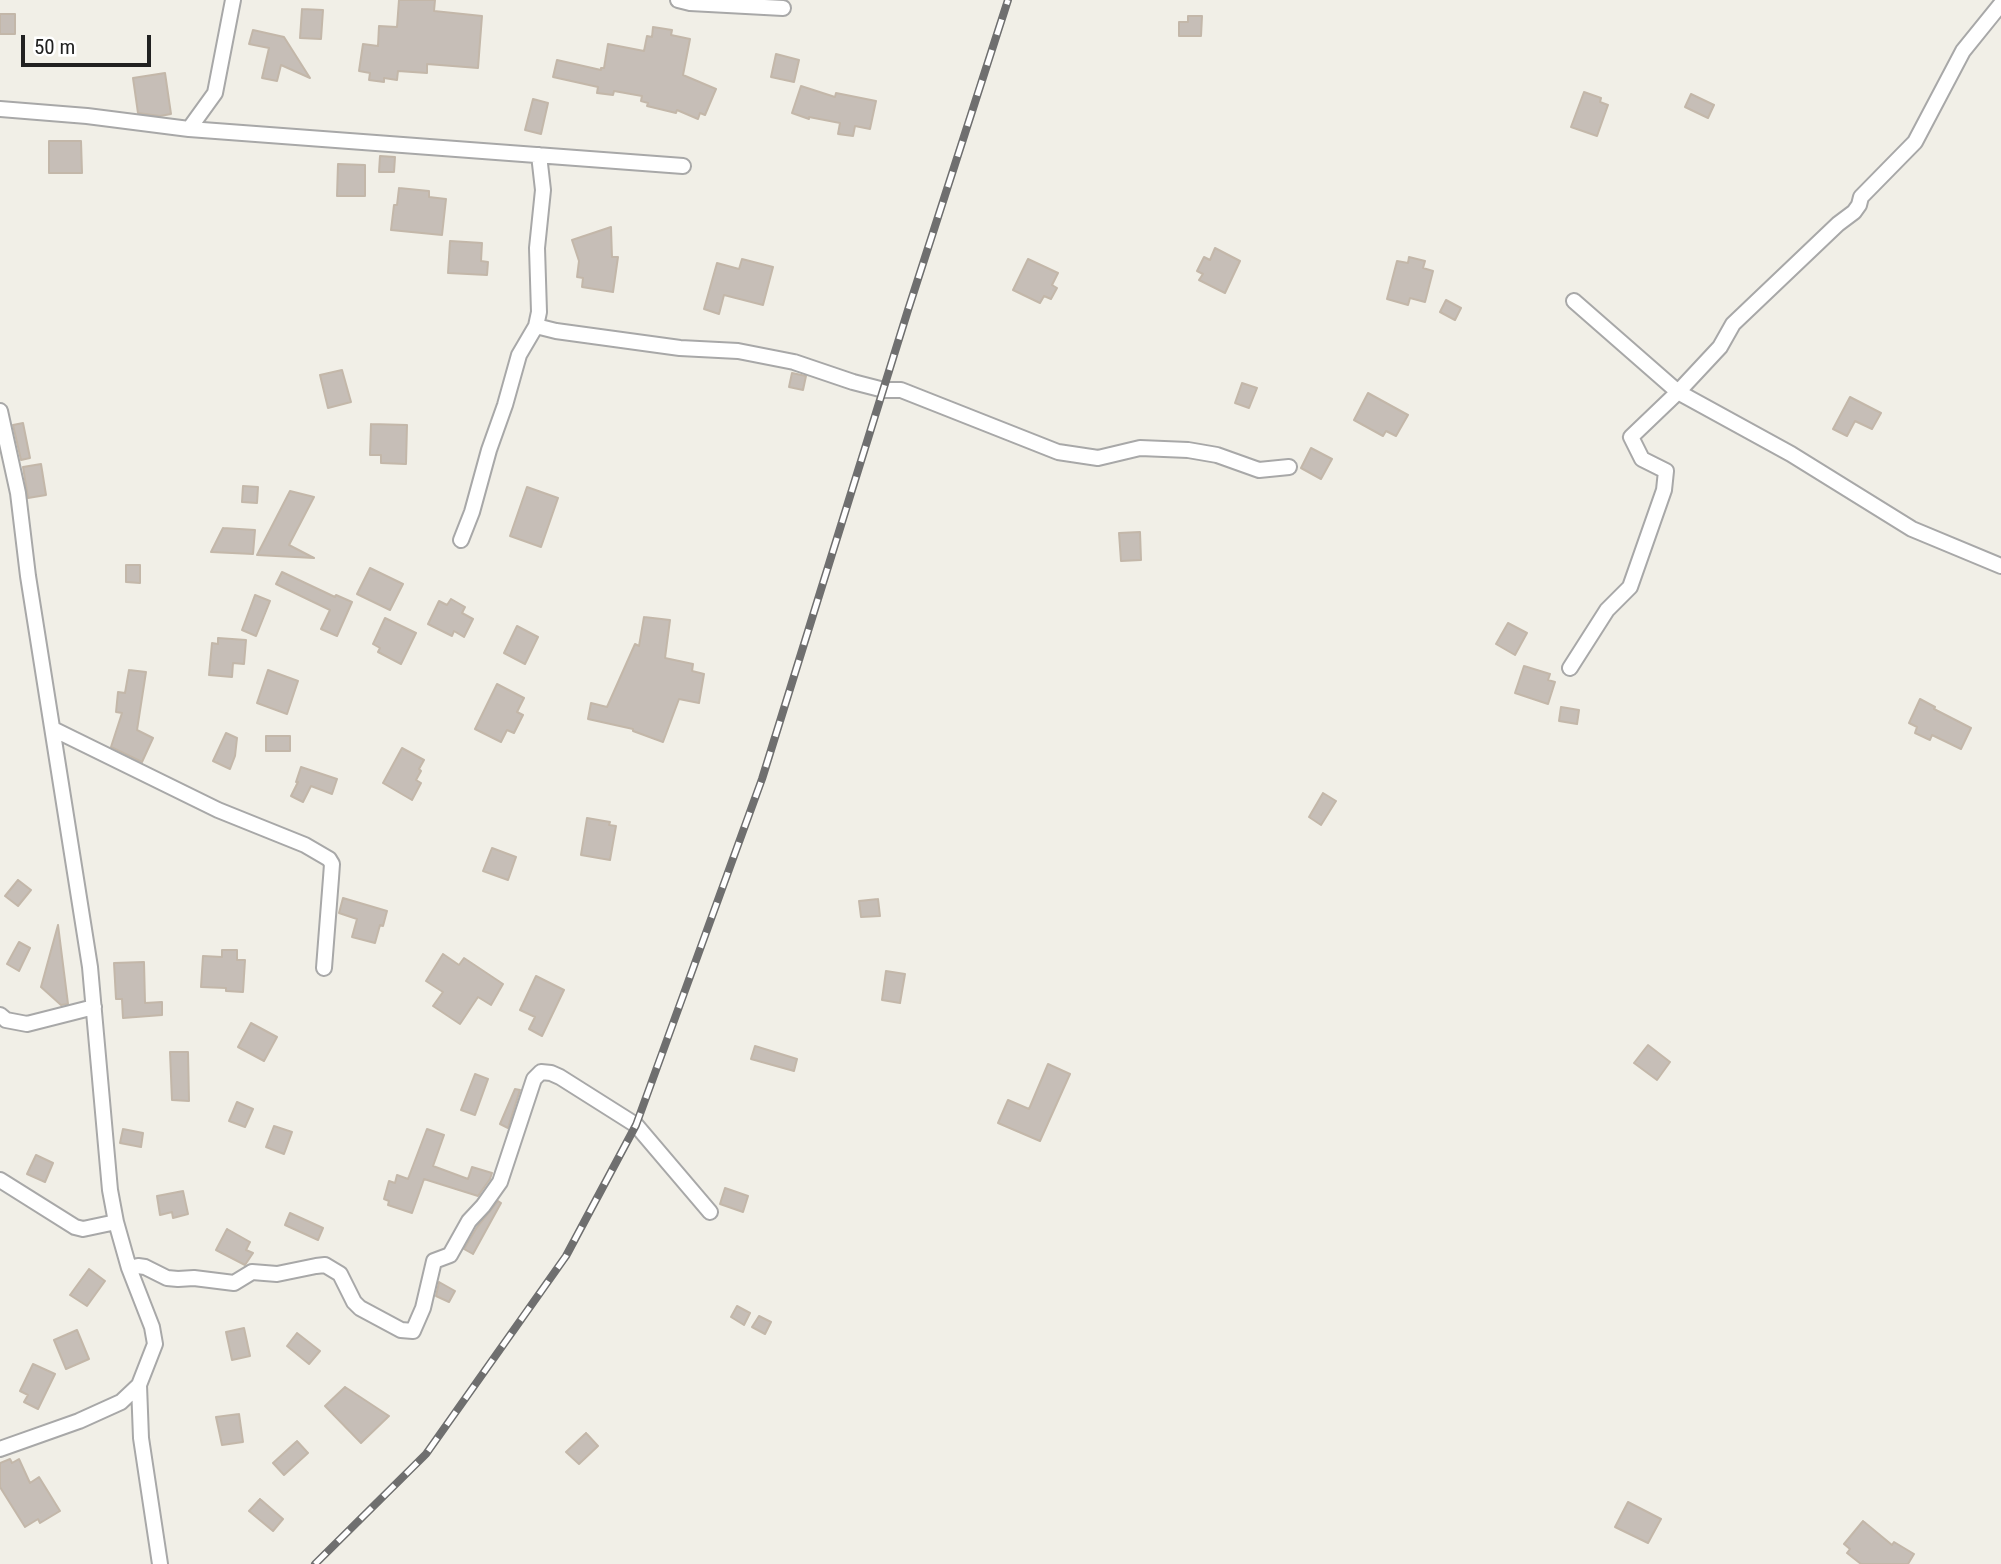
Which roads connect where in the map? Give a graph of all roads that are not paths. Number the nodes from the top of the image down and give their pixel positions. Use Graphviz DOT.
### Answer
graph roads {
  1 [pos="233,0"];
  2 [pos="678,0"];
  3 [pos="2001,4"];
  4 [pos="783,8"];
  5 [pos="0,110"];
  6 [pos="189,129"];
  7 [pos="540,155"];
  8 [pos="683,166"];
  9 [pos="1574,302"];
  10 [pos="536,326"];
  11 [pos="1678,392"];
  12 [pos="0,411"];
  13 [pos="1289,467"];
  14 [pos="461,540"];
  15 [pos="2001,566"];
  16 [pos="1570,668"];
  17 [pos="53,729"];
  18 [pos="324,968"];
  19 [pos="94,1007"];
  20 [pos="0,1015"];
  21 [pos="0,1180"];
  22 [pos="710,1212"];
  23 [pos="116,1222"];
  24 [pos="129,1268"];
  25 [pos="139,1385"];
  26 [pos="0,1449"];
  27 [pos="160,1564"];
  1 -- 6 [label="street"];
  2 -- 4 [label="street"];
  3 -- 11 [label="street"];
  5 -- 6 [label="street"];
  6 -- 7 [label="street"];
  7 -- 8 [label="street"];
  7 -- 10 [label="street"];
  9 -- 11 [label="street"];
  10 -- 13 [label="street"];
  10 -- 14 [label="street"];
  11 -- 15 [label="street"];
  11 -- 16 [label="street"];
  12 -- 17 [label="street"];
  17 -- 18 [label="street"];
  17 -- 19 [label="street"];
  19 -- 20 [label="street"];
  19 -- 23 [label="street"];
  21 -- 23 [label="street"];
  22 -- 24 [label="street"];
  23 -- 24 [label="street"];
  24 -- 25 [label="street"];
  25 -- 26 [label="street"];
  25 -- 27 [label="street"];
}
